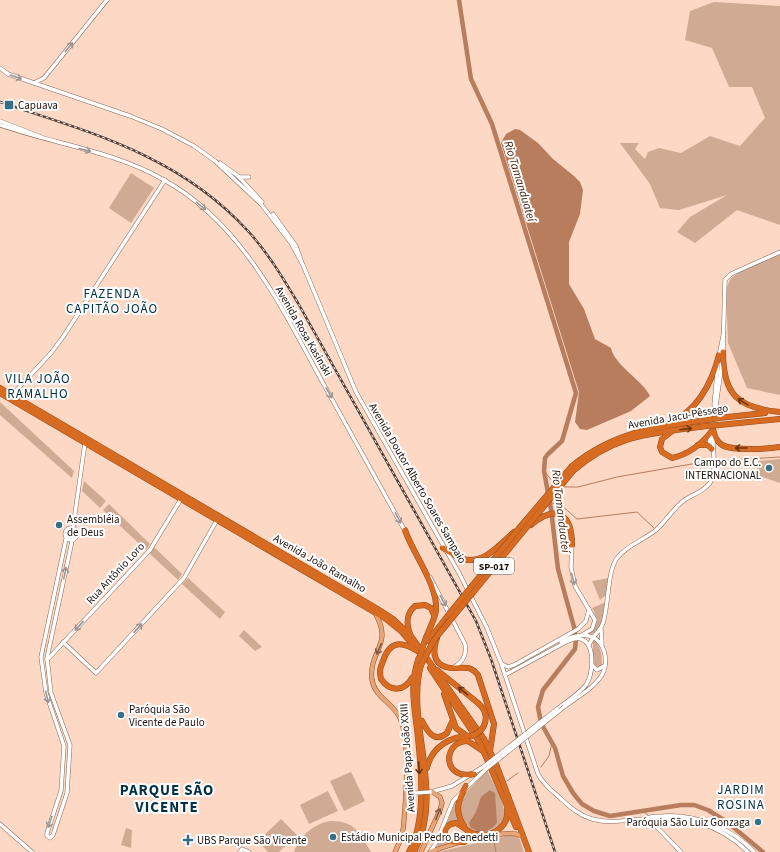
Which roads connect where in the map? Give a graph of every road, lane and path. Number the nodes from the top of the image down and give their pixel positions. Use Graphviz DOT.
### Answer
graph roads {
  1 [pos="108,0"];
  2 [pos="0,68"];
  3 [pos="44,78"];
  4 [pos="34,83"];
  5 [pos="46,87"];
  6 [pos="0,121"];
  7 [pos="0,125"];
  8 [pos="47,140"];
  9 [pos="236,177"];
  10 [pos="248,177"];
  11 [pos="166,180"];
  12 [pos="245,182"];
  13 [pos="247,190"];
  14 [pos="284,234"];
  15 [pos="292,240"];
  16 [pos="293,246"];
  17 [pos="780,252"];
  18 [pos="303,265"];
  19 [pos="721,354"];
  20 [pos="0,388"];
  21 [pos="0,393"];
  22 [pos="12,395"];
  23 [pos="780,412"];
  24 [pos="780,420"];
  25 [pos="667,426"];
  26 [pos="672,431"];
  27 [pos="712,431"];
  28 [pos="86,440"];
  29 [pos="697,446"];
  30 [pos="780,446"];
  31 [pos="710,447"];
  32 [pos="573,469"];
  33 [pos="181,499"];
  34 [pos="206,508"];
  35 [pos="218,518"];
  36 [pos="73,528"];
  37 [pos="521,529"];
  38 [pos="405,530"];
  39 [pos="66,539"];
  40 [pos="72,541"];
  41 [pos="572,545"];
  42 [pos="443,548"];
  43 [pos="589,609"];
  44 [pos="375,613"];
  45 [pos="434,617"];
  46 [pos="601,627"];
  47 [pos="439,634"];
  48 [pos="411,636"];
  49 [pos="579,636"];
  50 [pos="571,637"];
  51 [pos="594,637"];
  52 [pos="63,642"];
  53 [pos="602,645"];
  54 [pos="589,646"];
  55 [pos="420,651"];
  56 [pos="48,652"];
  57 [pos="54,652"];
  58 [pos="41,653"];
  59 [pos="41,659"];
  60 [pos="47,660"];
  61 [pos="420,662"];
  62 [pos="501,663"];
  63 [pos="591,663"];
  64 [pos="605,665"];
  65 [pos="432,666"];
  66 [pos="453,667"];
  67 [pos="506,675"];
  68 [pos="414,676"];
  69 [pos="440,685"];
  70 [pos="419,713"];
  71 [pos="452,718"];
  72 [pos="470,736"];
  73 [pos="488,752"];
  74 [pos="63,756"];
  75 [pos="70,757"];
  76 [pos="484,768"];
  77 [pos="426,773"];
  78 [pos="474,774"];
  79 [pos="466,786"];
  80 [pos="431,792"];
  81 [pos="506,803"];
  82 [pos="405,818"];
  83 [pos="647,819"];
  84 [pos="660,819"];
  85 [pos="0,824"];
  86 [pos="518,826"];
  87 [pos="657,827"];
  88 [pos="465,829"];
  89 [pos="512,833"];
  90 [pos="497,834"];
  91 [pos="520,835"];
  92 [pos="487,836"];
  93 [pos="464,842"];
  94 [pos="241,851"];
  95 [pos="32,852"];
  96 [pos="249,852"];
  97 [pos="395,852"];
  98 [pos="409,852"];
  99 [pos="414,852"];
  100 [pos="422,852"];
  101 [pos="430,852"];
  102 [pos="526,852"];
  103 [pos="529,852"];
  104 [pos="681,852"];
  105 [pos="748,852"];
  106 [pos="754,852"];
  3 -- 1 [label="main road, one-way"];
  2 -- 4 [label="main road, Avenida Doutor Alberto Soares Sampaio, one-way"];
  3 -- 4 [label="main road"];
  3 -- 5 [label="main road"];
  4 -- 5 [label="main road, Avenida Doutor Alberto Soares Sampaio"];
  5 -- 9 [label="main road, Avenida Doutor Alberto Soares Sampaio"];
  6 -- 8 [label="main road"];
  7 -- 8 [label="main road, Avenida Rosa Kasinski"];
  8 -- 11 [label="main road, Avenida Rosa Kasinski, one-way"];
  9 -- 10 [label="main road"];
  9 -- 12 [label="main road"];
  9 -- 13 [label="main road, Avenida Doutor Alberto Soares Sampaio"];
  11 -- 22 [label="main road"];
  11 -- 38 [label="main road, Avenida Rosa Kasinski, one-way"];
  12 -- 13 [label="main road"];
  12 -- 15 [label="main road, Avenida Doutor Alberto Soares Sampaio"];
  13 -- 14 [label="main road, Avenida Doutor Alberto Soares Sampaio"];
  14 -- 15 [label="main road"];
  14 -- 16 [label="main road, Avenida Doutor Alberto Soares Sampaio"];
  15 -- 16 [label="main road"];
  15 -- 18 [label="main road, Avenida Doutor Alberto Soares Sampaio"];
  16 -- 18 [label="main road, Avenida Doutor Alberto Soares Sampaio"];
  17 -- 19 [label="main road"];
  18 -- 42 [label="main road, Avenida Doutor Alberto Soares Sampaio"];
  23 -- 19 [label="highway, one-way"];
  19 -- 25 [label="highway"];
  19 -- 27 [label="main road"];
  20 -- 22 [label="highway, Avenida João Ramalho"];
  21 -- 28 [label="highway, Avenida João Ramalho"];
  22 -- 28 [label="highway, Avenida João Ramalho"];
  23 -- 25 [label="highway, Avenida Jacu-Pêssego / SP-017, bridge"];
  26 -- 24 [label="highway, Avenida Jacu-Pêssego / SP-017, one-way, bridge"];
  25 -- 32 [label="highway, Avenida Jacu-Pêssego / SP-017"];
  26 -- 29 [label="highway"];
  26 -- 32 [label="highway, Avenida Jacu-Pêssego / SP-017"];
  27 -- 29 [label="highway"];
  30 -- 27 [label="highway, one-way"];
  27 -- 31 [label="main road"];
  28 -- 33 [label="highway, Avenida João Ramalho"];
  28 -- 34 [label="highway, Avenida João Ramalho"];
  28 -- 36 [label="main road"];
  29 -- 31 [label="highway"];
  31 -- 46 [label="main road"];
  32 -- 37 [label="highway, Avenida Jacu-Pêssego / SP-017, bridge"];
  33 -- 34 [label="highway"];
  33 -- 35 [label="highway, Avenida João Ramalho"];
  33 -- 52 [label="main road, Rua Antônio Loro, one-way"];
  34 -- 35 [label="highway, Avenida João Ramalho"];
  35 -- 44 [label="highway, Avenida João Ramalho"];
  35 -- 48 [label="highway, Avenida João Ramalho"];
  52 -- 35 [label="main road, one-way"];
  36 -- 39 [label="main road"];
  36 -- 40 [label="main road"];
  37 -- 41 [label="highway, bridge"];
  37 -- 42 [label="highway, bridge"];
  37 -- 47 [label="highway, Avenida Jacu-Pêssego / SP-017, bridge"];
  37 -- 55 [label="highway, Avenida Jacu-Pêssego / SP-017, bridge"];
  38 -- 45 [label="highway"];
  38 -- 66 [label="main road, Avenida Rosa Kasinski, one-way"];
  39 -- 40 [label="main road"];
  39 -- 58 [label="main road"];
  56 -- 40 [label="main road, one-way"];
  41 -- 43 [label="main road, one-way"];
  42 -- 62 [label="main road, Avenida Doutor Alberto Soares Sampaio"];
  43 -- 49 [label="main road"];
  43 -- 50 [label="main road"];
  44 -- 55 [label="highway, Avenida João Ramalho"];
  44 -- 82 [label="main road, Avenida Papa João XXIII, one-way"];
  45 -- 48 [label="highway"];
  45 -- 55 [label="highway"];
  46 -- 51 [label="main road"];
  46 -- 53 [label="main road"];
  47 -- 61 [label="highway, Avenida Jacu-Pêssego / SP-017, bridge"];
  47 -- 66 [label="highway"];
  48 -- 65 [label="highway, Avenida João Ramalho"];
  49 -- 50 [label="main road"];
  49 -- 51 [label="main road"];
  49 -- 54 [label="main road"];
  50 -- 62 [label="main road"];
  50 -- 67 [label="main road"];
  51 -- 53 [label="main road"];
  51 -- 54 [label="main road"];
  52 -- 57 [label="main road, Rua Antônio Loro"];
  53 -- 64 [label="main road"];
  54 -- 63 [label="main road"];
  55 -- 61 [label="highway, Avenida Jacu-Pêssego / SP-017, bridge"];
  55 -- 68 [label="highway"];
  55 -- 69 [label="highway, Avenida João Ramalho"];
  56 -- 57 [label="main road"];
  56 -- 58 [label="main road"];
  56 -- 60 [label="main road"];
  57 -- 60 [label="main road, Rua Antônio Loro"];
  58 -- 59 [label="main road"];
  59 -- 60 [label="main road"];
  59 -- 74 [label="main road, one-way"];
  60 -- 75 [label="main road"];
  61 -- 68 [label="highway, Avenida Papa João XXIII / SP-017"];
  61 -- 70 [label="highway, Avenida Papa João XXIII / SP-017"];
  62 -- 67 [label="main road, Avenida Doutor Alberto Soares Sampaio"];
  63 -- 64 [label="main road"];
  63 -- 76 [label="main road, bridge"];
  64 -- 76 [label="main road, bridge"];
  72 -- 65 [label="highway, one-way, bridge"];
  65 -- 73 [label="highway, Avenida João Ramalho"];
  66 -- 73 [label="highway"];
  67 -- 83 [label="main road, Avenida Doutor Alberto Soares Sampaio"];
  68 -- 98 [label="highway, Avenida Papa João XXIII / SP-017, one-way"];
  69 -- 71 [label="highway"];
  69 -- 73 [label="highway, Avenida João Ramalho"];
  70 -- 71 [label="highway"];
  70 -- 77 [label="highway, Avenida Papa João XXIII / SP-017"];
  71 -- 72 [label="highway"];
  72 -- 77 [label="highway"];
  73 -- 78 [label="highway"];
  73 -- 81 [label="highway, Avenida João Ramalho"];
  73 -- 86 [label="highway, Avenida João Ramalho"];
  74 -- 75 [label="main road"];
  74 -- 75 [label="main road, one-way"];
  76 -- 78 [label="main road"];
  76 -- 79 [label="main road"];
  77 -- 99 [label="highway, Avenida Papa João XXIII / SP-017"];
  78 -- 80 [label="main road"];
  79 -- 88 [label="highway"];
  79 -- 101 [label="main road"];
  80 -- 82 [label="main road, bridge"];
  100 -- 80 [label="main road, one-way"];
  81 -- 86 [label="highway, Avenida João Ramalho"];
  81 -- 90 [label="highway"];
  82 -- 97 [label="main road, Avenida Papa João XXIII"];
  83 -- 84 [label="main road"];
  83 -- 87 [label="main road"];
  83 -- 106 [label="main road"];
  84 -- 87 [label="main road"];
  84 -- 105 [label="main road"];
  85 -- 95 [label="main road"];
  86 -- 89 [label="main road"];
  86 -- 91 [label="highway, Avenida João Ramalho"];
  86 -- 103 [label="highway, Avenida João Ramalho"];
  87 -- 104 [label="main road"];
  88 -- 92 [label="highway"];
  88 -- 93 [label="highway"];
  89 -- 90 [label="main road"];
  89 -- 91 [label="main road"];
  90 -- 92 [label="highway"];
  91 -- 102 [label="highway, Avenida João Ramalho"];
  92 -- 93 [label="main road"];
  93 -- 101 [label="main road"];
  94 -- 96 [label="main road"];
}
